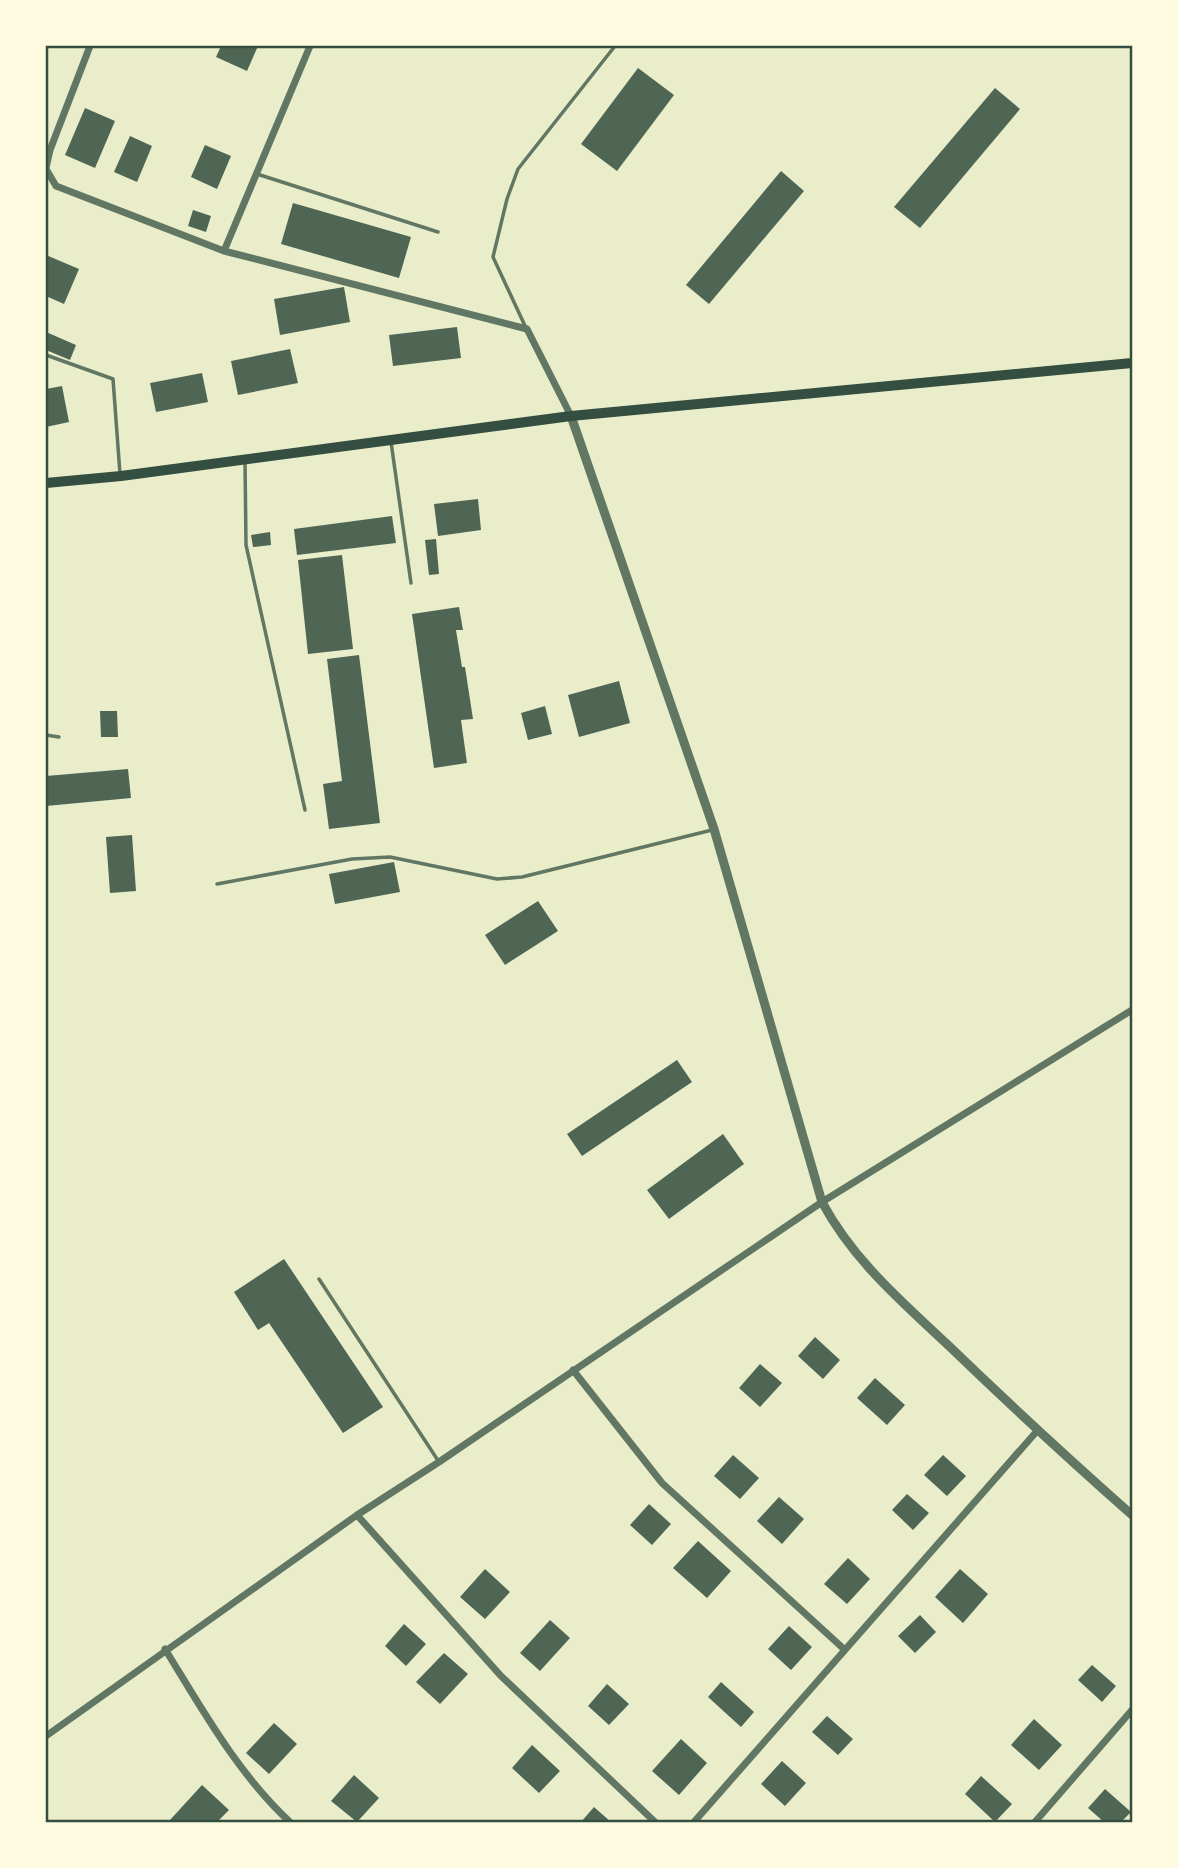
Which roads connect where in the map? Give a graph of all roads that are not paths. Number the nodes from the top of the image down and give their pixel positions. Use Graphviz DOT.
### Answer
graph roads {
  1 [pos="90,46"];
  2 [pos="310,46"];
  3 [pos="615,46"];
  4 [pos="46,169"];
  5 [pos="255,174"];
  6 [pos="438,232"];
  7 [pos="224,251"];
  8 [pos="527,329"];
  9 [pos="46,355"];
  10 [pos="1132,363"];
  11 [pos="571,416"];
  12 [pos="391,440"];
  13 [pos="244,459"];
  14 [pos="121,476"];
  15 [pos="46,483"];
  16 [pos="411,583"];
  17 [pos="46,735"];
  18 [pos="59,737"];
  19 [pos="304,810"];
  20 [pos="714,829"];
  21 [pos="217,884"];
  22 [pos="1132,1010"];
  23 [pos="822,1202"];
  24 [pos="320,1279"];
  25 [pos="573,1370"];
  26 [pos="1037,1431"];
  27 [pos="439,1462"];
  28 [pos="357,1515"];
  29 [pos="1132,1515"];
  30 [pos="165,1649"];
  31 [pos="845,1650"];
  32 [pos="1132,1710"];
  33 [pos="46,1736"];
  34 [pos="290,1822"];
  35 [pos="655,1822"];
  36 [pos="694,1822"];
  37 [pos="1035,1822"];
  1 -- 4 [label="street"];
  2 -- 5 [label="street"];
  3 -- 8 [label="lane"];
  4 -- 7 [label="street"];
  5 -- 6 [label="lane"];
  5 -- 7 [label="street"];
  7 -- 8 [label="street"];
  8 -- 11 [label="street"];
  9 -- 14 [label="lane"];
  10 -- 11 [label="main road"];
  11 -- 12 [label="main road"];
  11 -- 20 [label="street"];
  12 -- 13 [label="main road"];
  12 -- 16 [label="lane"];
  13 -- 14 [label="main road"];
  13 -- 19 [label="lane"];
  14 -- 15 [label="main road"];
  17 -- 18 [label="lane"];
  20 -- 21 [label="lane"];
  20 -- 23 [label="street"];
  22 -- 23 [label="street"];
  23 -- 25 [label="street"];
  23 -- 26 [label="street"];
  24 -- 27 [label="lane"];
  25 -- 27 [label="street"];
  25 -- 31 [label="street"];
  26 -- 29 [label="street"];
  26 -- 31 [label="street"];
  27 -- 28 [label="street"];
  28 -- 30 [label="street"];
  28 -- 35 [label="street"];
  30 -- 33 [label="street"];
  30 -- 34 [label="street"];
  31 -- 36 [label="street"];
  32 -- 37 [label="street"];
}
